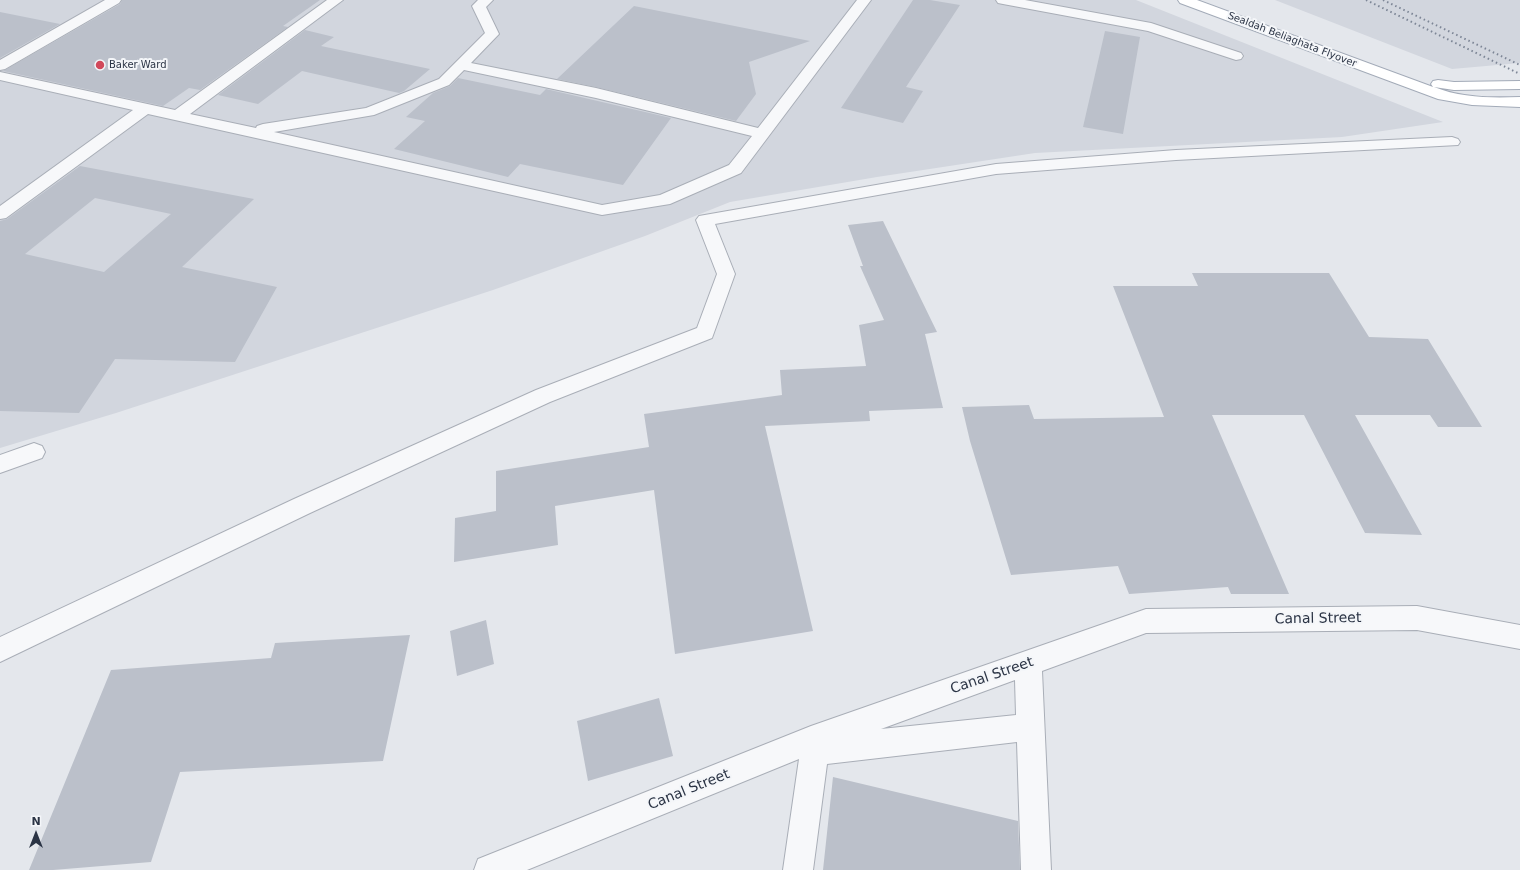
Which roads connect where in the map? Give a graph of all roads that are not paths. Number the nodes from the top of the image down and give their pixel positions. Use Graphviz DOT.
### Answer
graph roads {
  1 [pos="114,0"];
  2 [pos="336,0"];
  3 [pos="486,0"];
  4 [pos="864,0"];
  5 [pos="1003,0"];
  6 [pos="1185,0"];
  7 [pos="1236,56"];
  8 [pos="461,65"];
  9 [pos="0,66"];
  10 [pos="0,76"];
  11 [pos="1399,81"];
  12 [pos="1520,85"];
  13 [pos="1520,102"];
  14 [pos="146,108"];
  15 [pos="178,115"];
  16 [pos="248,131"];
  17 [pos="762,134"];
  18 [pos="1452,142"];
  19 [pos="0,214"];
  20 [pos="34,452"];
  21 [pos="0,464"];
  22 [pos="1520,637"];
  23 [pos="0,650"];
  24 [pos="1028,664"];
  25 [pos="1030,727"];
  26 [pos="813,746"];
  27 [pos="489,870"];
  28 [pos="798,870"];
  29 [pos="1036,870"];
  1 -- 9 [label="street"];
  2 -- 15 [label="street"];
  3 -- 8 [label="street"];
  4 -- 17 [label="street"];
  5 -- 7 [label="street"];
  6 -- 11 [label="main road, Sealdah Beliaghata Flyover"];
  8 -- 16 [label="street"];
  8 -- 17 [label="street"];
  10 -- 14 [label="street"];
  11 -- 12 [label="main road, Sealdah Beliaghata Flyover"];
  11 -- 13 [label="main road, Sealdah Beliaghata Flyover"];
  14 -- 15 [label="street"];
  14 -- 19 [label="street"];
  15 -- 16 [label="street"];
  16 -- 17 [label="street"];
  18 -- 23 [label="street"];
  20 -- 21 [label="street"];
  22 -- 24 [label="street, Canal Street"];
  24 -- 25 [label="street"];
  24 -- 26 [label="street, Canal Street"];
  25 -- 26 [label="street"];
  25 -- 29 [label="street"];
  26 -- 27 [label="street, Canal Street"];
  26 -- 28 [label="street"];
}
